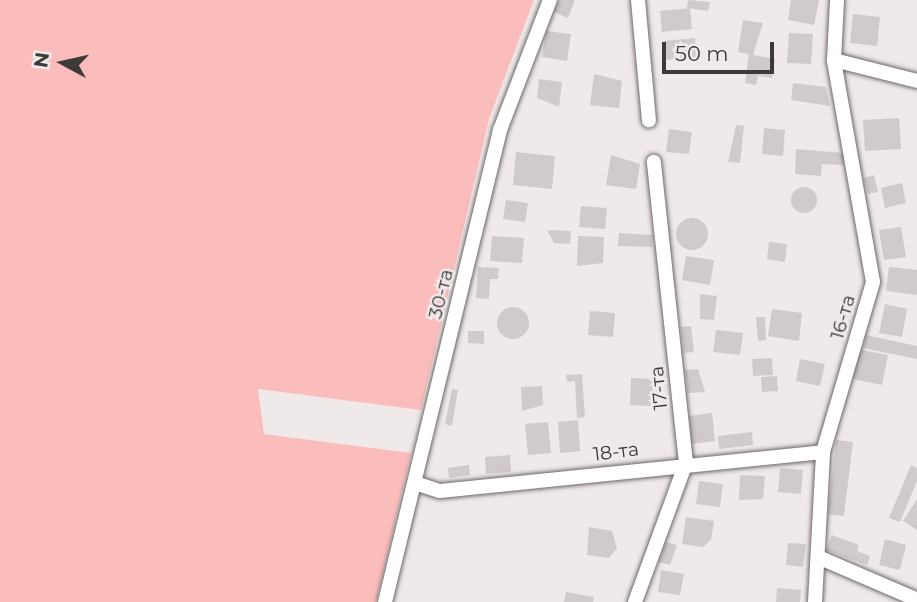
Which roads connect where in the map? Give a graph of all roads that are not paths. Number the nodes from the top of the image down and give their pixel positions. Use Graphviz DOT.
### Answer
graph roads {
  1 [pos="550,0"];
  2 [pos="638,0"];
  3 [pos="836,0"];
  4 [pos="834,60"];
  5 [pos="917,81"];
  6 [pos="649,120"];
  7 [pos="654,162"];
  8 [pos="823,452"];
  9 [pos="686,463"];
  10 [pos="415,483"];
  11 [pos="818,557"];
  12 [pos="914,598"];
  13 [pos="385,602"];
  14 [pos="635,602"];
  15 [pos="815,602"];
  1 -- 10 [label="street, 30-та"];
  2 -- 6 [label="street"];
  3 -- 4 [label="street, 16-та"];
  4 -- 5 [label="street"];
  4 -- 8 [label="street, 16-та"];
  7 -- 9 [label="street, 17-та"];
  8 -- 9 [label="street, 18-та"];
  8 -- 11 [label="street, 16-та"];
  9 -- 10 [label="street, 18-та"];
  9 -- 14 [label="street, 17-та"];
  10 -- 13 [label="street, 30-та"];
  11 -- 12 [label="street"];
  11 -- 15 [label="street, 16-та"];
}
